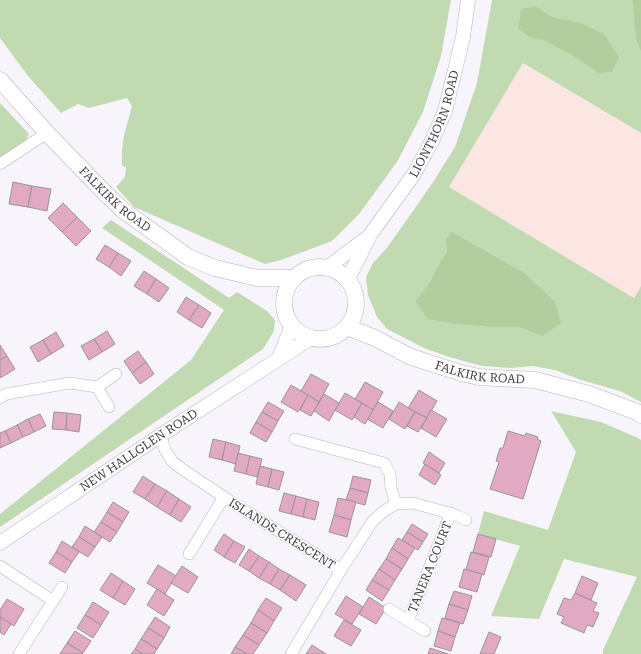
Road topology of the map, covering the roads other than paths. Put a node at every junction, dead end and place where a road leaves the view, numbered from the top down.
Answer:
1 (468, 0) edge
2 (0, 80) edge
3 (47, 133) junction
4 (0, 164) edge
5 (370, 235) junction
6 (328, 267) junction
7 (257, 278) junction
8 (293, 278) junction
9 (348, 279) junction
10 (284, 296) junction
11 (351, 320) junction
12 (292, 326) junction
13 (311, 338) junction
14 (279, 358) junction
15 (116, 374) dead end
16 (97, 387) junction
17 (0, 398) edge
18 (109, 407) dead end
19 (641, 415) edge
20 (161, 435) junction
21 (295, 439) dead end
22 (224, 497) junction
23 (396, 504) junction
24 (451, 513) junction
25 (466, 520) dead end
26 (0, 543) edge
27 (189, 554) dead end
28 (0, 566) edge
29 (341, 570) junction
30 (62, 588) dead end
31 (53, 601) junction
32 (389, 609) dead end
33 (408, 621) junction
34 (425, 631) dead end
35 (20, 654) edge
36 (291, 654) edge

1 - 5 street, LIONTHORN ROAD
2 - 3 main road, FALKIRK ROAD
3 - 4 street
3 - 7 main road, FALKIRK ROAD
5 - 6 street, LIONTHORN ROAD
5 - 9 street, LIONTHORN ROAD
6 - 8 main road
6 - 9 main road
7 - 8 main road, FALKIRK ROAD
7 - 10 main road, FALKIRK ROAD
8 - 10 main road
9 - 11 main road
10 - 12 main road
11 - 13 main road
11 - 19 main road, FALKIRK ROAD
12 - 13 main road
12 - 14 street
13 - 14 street, NEW HALLGLEN ROAD
14 - 20 street, NEW HALLGLEN ROAD
15 - 16 street
16 - 17 street
16 - 18 street
20 - 22 street, ISLANDS CRESCENT
20 - 26 street, NEW HALLGLEN ROAD
21 - 23 street
22 - 27 street, ISLANDS CRESCENT
22 - 29 street, ISLANDS CRESCENT
23 - 24 street
23 - 29 street, ISLANDS CRESCENT
24 - 25 street
24 - 33 street, TANERA COURT
28 - 31 street
29 - 36 street, ISLANDS CRESCENT
30 - 31 street
31 - 35 street
32 - 33 street, TANERA COURT
33 - 34 street, TANERA COURT

